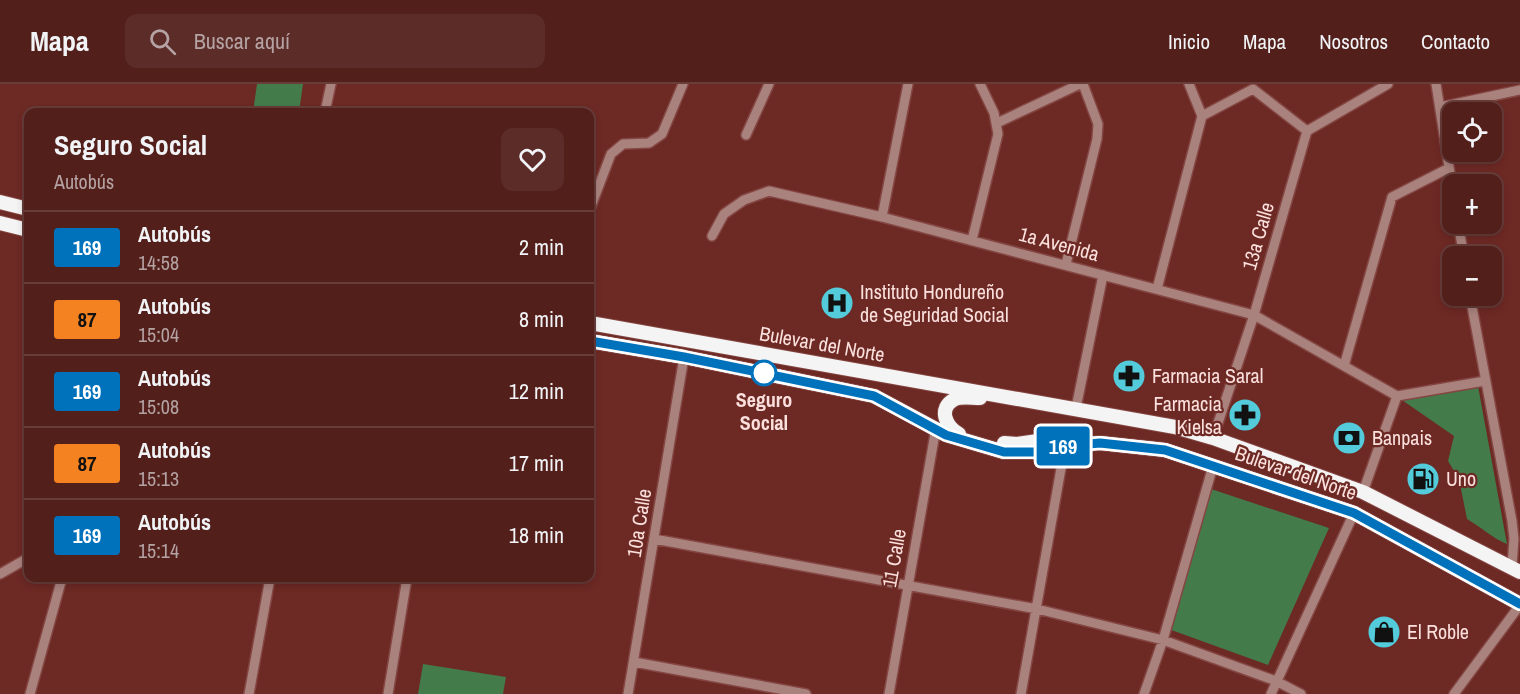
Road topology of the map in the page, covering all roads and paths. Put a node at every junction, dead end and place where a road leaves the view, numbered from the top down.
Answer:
1 (331, 84) edge
2 (683, 84) edge
3 (769, 84) edge
4 (908, 84) edge
5 (980, 84) edge
6 (1081, 84) edge
7 (1189, 84) edge
8 (1388, 84) edge
9 (1436, 84) edge
10 (1254, 87) edge
11 (1520, 90) edge
12 (1440, 107) junction
13 (326, 108) edge
14 (1202, 116) junction
15 (997, 123) junction
16 (1307, 131) junction
17 (746, 135) dead end
18 (1449, 168) junction
19 (1450, 174) edge
20 (594, 199) edge
21 (0, 202) edge
22 (24, 208) edge
23 (882, 217) junction
24 (0, 223) edge
25 (24, 230) edge
26 (712, 236) dead end
27 (972, 240) junction
28 (1066, 264) junction
29 (1103, 275) junction
30 (1157, 289) junction
31 (1472, 306) edge
32 (1254, 315) junction
33 (594, 324) edge
34 (594, 342) edge
35 (684, 357) junction
36 (1344, 366) junction
37 (1485, 381) junction
38 (1397, 396) junction
39 (1076, 408) junction
40 (936, 428) junction
41 (1213, 438) junction
42 (1065, 446) junction
43 (1165, 450) junction
44 (1214, 466) junction
45 (1363, 492) junction
46 (1398, 508) junction
47 (1354, 513) junction
48 (654, 540) junction
49 (24, 560) edge
50 (1516, 569) edge
51 (0, 574) edge
52 (61, 582) edge
53 (269, 582) edge
54 (406, 582) edge
55 (908, 587) junction
56 (1520, 604) edge
57 (1037, 609) junction
58 (1163, 640) junction
59 (634, 662) junction
60 (1276, 681) junction
61 (30, 694) edge
62 (249, 694) edge
63 (388, 694) edge
64 (628, 694) edge
65 (806, 694) edge
66 (889, 694) edge
67 (1021, 694) edge
68 (1144, 694) edge
69 (1271, 694) edge
70 (1301, 694) edge
71 (1454, 694) edge

1 - 13 street
2 - 20 street
3 - 17 street
4 - 23 street
5 - 15 street
6 - 15 street
6 - 28 street
7 - 14 street
8 - 16 street
9 - 12 street
10 - 14 street
10 - 16 street
11 - 12 street
12 - 18 street
14 - 30 street
15 - 27 street
16 - 32 street, 13a Calle
18 - 19 street
18 - 36 street
21 - 22 highway
23 - 26 street, 1a Avenida
23 - 27 street, 1a Avenida
24 - 25 highway
27 - 28 street, 1a Avenida
28 - 29 street, 1a Avenida
29 - 30 street, 1a Avenida
29 - 39 street
30 - 32 street, 1a Avenida
31 - 37 street
32 - 36 street, 1a Avenida
32 - 41 street, 13a Calle
33 - 39 highway, Bulevar del Norte
34 - 35 highway, Bulevar del Norte
35 - 40 highway, Bulevar del Norte
35 - 48 street, 10a Calle
36 - 38 street, 1a Avenida
37 - 38 street
37 - 50 street
38 - 45 street
39 - 41 highway, Bulevar del Norte
40 - 42 highway, Bulevar del Norte
40 - 55 street, 11 Calle
41 - 45 highway, Bulevar del Norte
42 - 43 highway, Bulevar del Norte
42 - 57 street
43 - 44 highway, Bulevar del Norte
43 - 46 highway
44 - 47 highway, Bulevar del Norte
44 - 58 street
45 - 46 highway, Bulevar del Norte
46 - 50 highway, Bulevar del Norte
47 - 56 highway, Bulevar del Norte
47 - 60 street
48 - 55 street
48 - 59 street, 10a Calle
49 - 51 street
52 - 61 street
53 - 62 street
54 - 63 street
55 - 57 street
55 - 66 street, 11 Calle
56 - 71 street
57 - 58 street
57 - 67 street
58 - 60 street
58 - 68 street
59 - 64 street, 10a Calle
59 - 65 street
60 - 69 street
60 - 70 street

